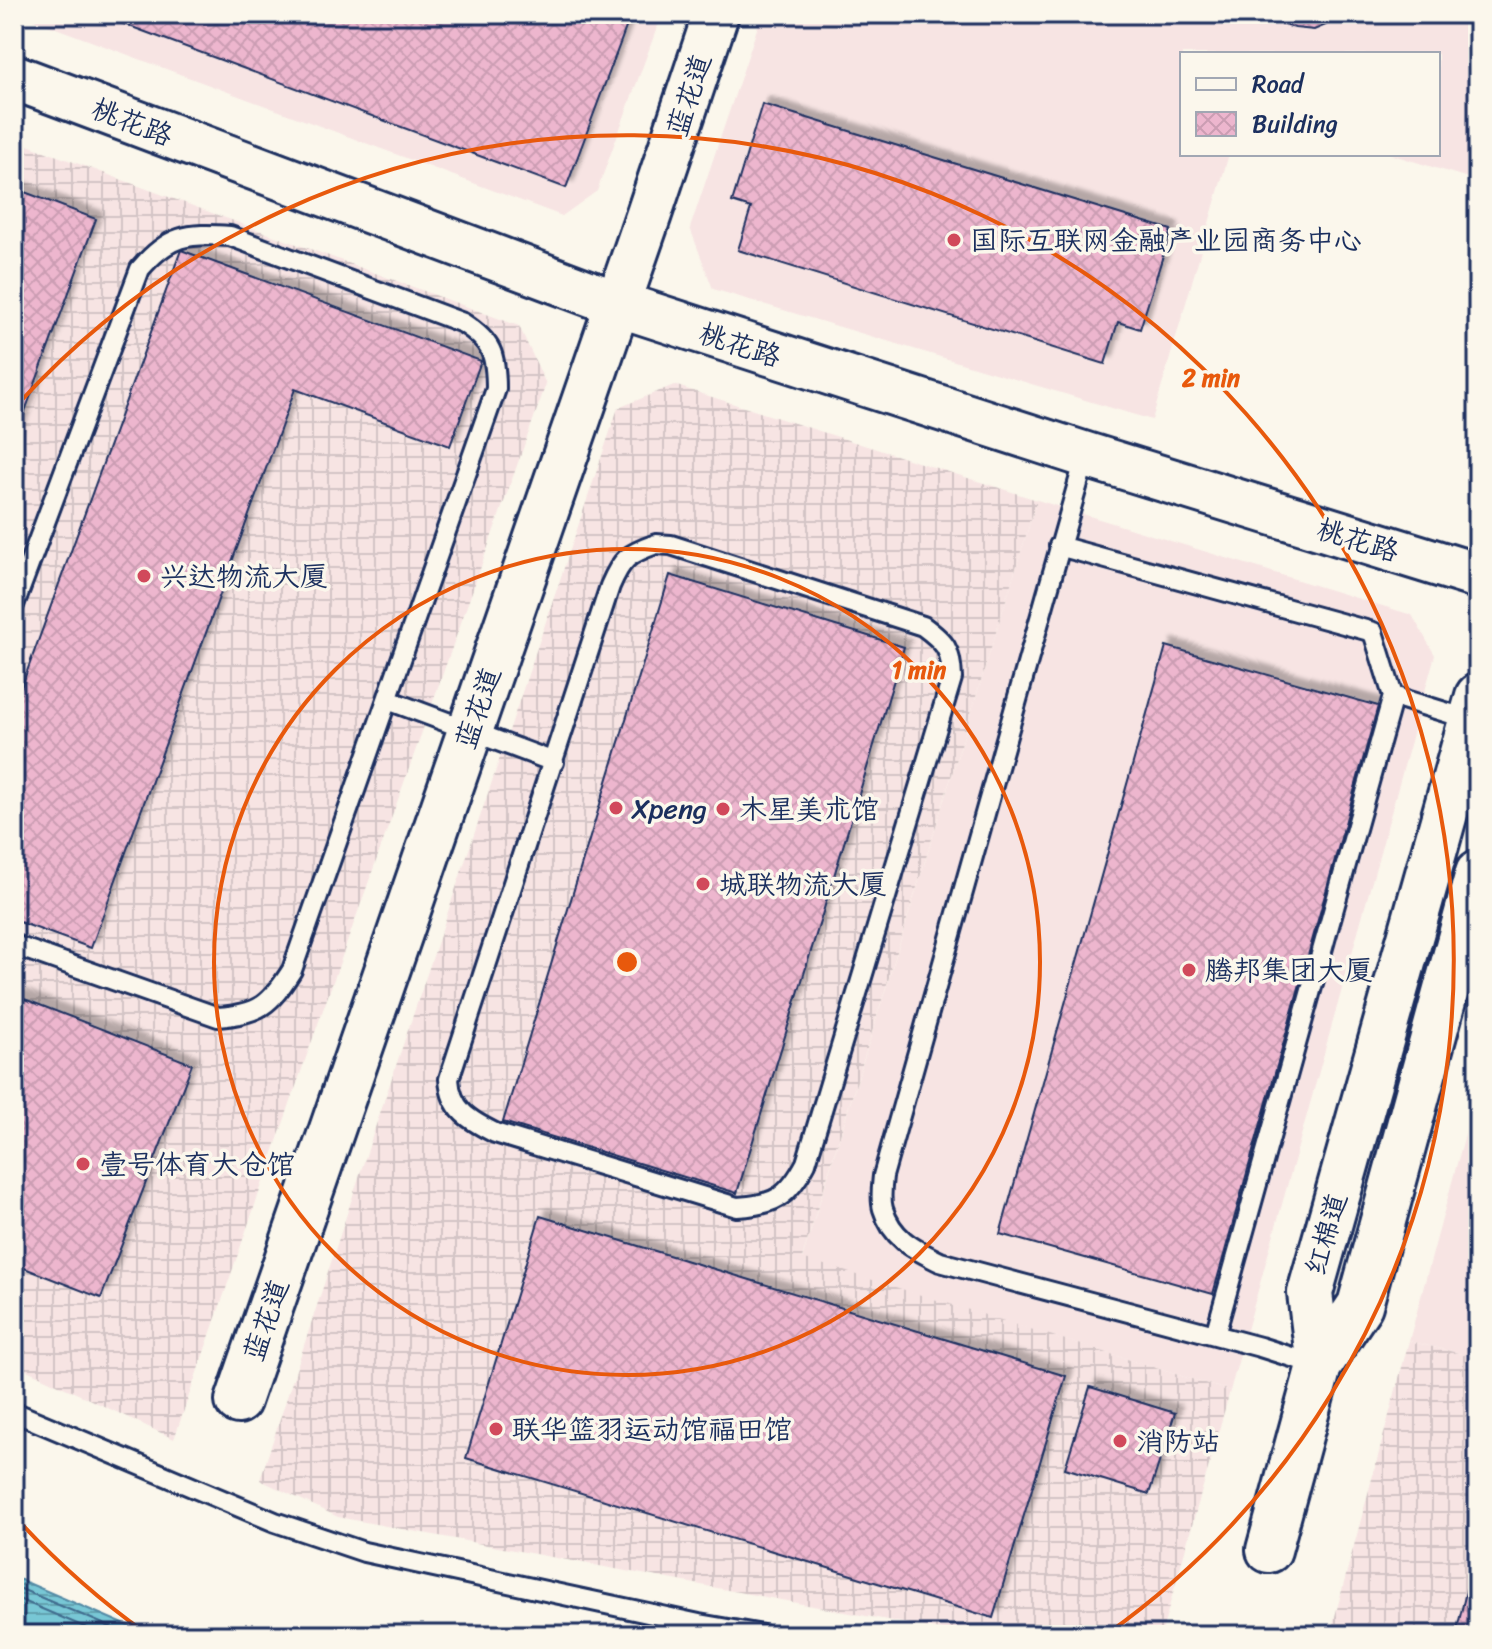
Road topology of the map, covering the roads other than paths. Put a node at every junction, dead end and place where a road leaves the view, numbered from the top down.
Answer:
1 (716, 14) edge
2 (14, 77) edge
3 (618, 304) junction
4 (1086, 455) junction
5 (1059, 546) junction
6 (1478, 576) edge
7 (14, 605) edge
8 (1393, 696) junction
9 (388, 700) junction
10 (1475, 708) edge
11 (470, 731) junction
12 (554, 762) junction
13 (1478, 873) edge
14 (14, 945) edge
15 (1215, 1335) junction
16 (1319, 1366) junction
17 (238, 1401) dead end
18 (14, 1412) edge
19 (1269, 1550) dead end
20 (763, 1635) edge

1 - 3 main road, 蓝花道
2 - 3 main road, 桃花路
3 - 4 main road, 桃花路
3 - 11 main road, 蓝花道
4 - 5 lane
4 - 6 main road, 桃花路
5 - 8 lane
5 - 15 lane
7 - 9 lane
8 - 10 lane
8 - 15 lane
9 - 11 lane
9 - 14 lane
10 - 16 main road, 红棉道
11 - 12 lane
11 - 17 main road, 蓝花道
12 - 12 lane
13 - 16 main road, 红棉道
15 - 16 lane
16 - 19 main road
18 - 20 lane

